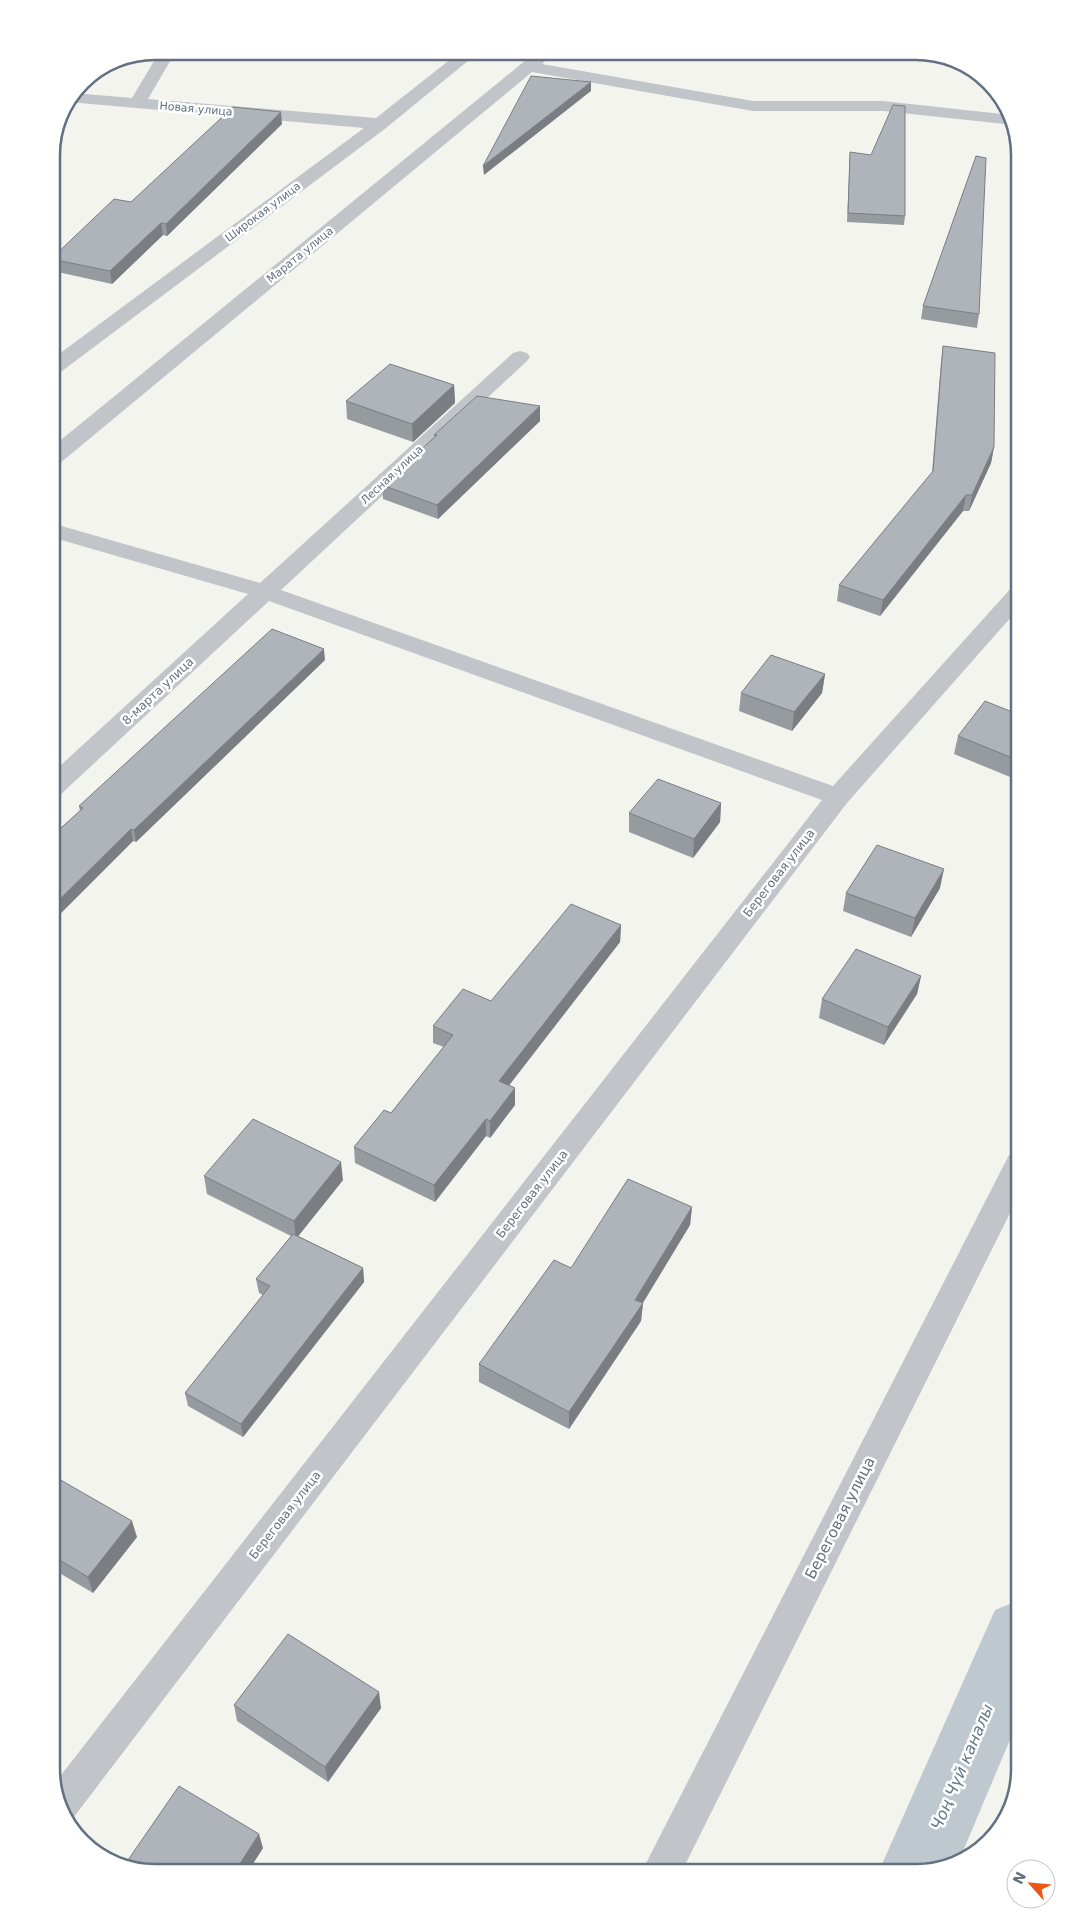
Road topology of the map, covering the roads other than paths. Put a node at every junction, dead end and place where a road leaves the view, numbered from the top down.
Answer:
1 (163, 60) edge
2 (461, 60) edge
3 (538, 60) edge
4 (530, 67) junction
5 (79, 99) edge
6 (137, 104) junction
7 (1004, 119) edge
8 (380, 124) junction
9 (520, 357) dead end
10 (60, 363) edge
11 (60, 452) edge
12 (60, 533) edge
13 (265, 592) junction
14 (1011, 602) edge
15 (60, 781) edge
16 (838, 797) junction
17 (1011, 1180) edge
18 (65, 1800) edge
19 (665, 1864) edge

1 - 6 street
2 - 8 street, Широкая улица
3 - 4 street, Марата улица
4 - 7 street
4 - 11 street, Марата улица
5 - 6 street, Новая улица
6 - 8 street, Новая улица
8 - 10 street, Широкая улица
9 - 13 street, Лесная улица
12 - 13 street
13 - 15 street, 8-марта улица
13 - 16 street
14 - 16 street, Береговая улица
16 - 18 street, Береговая улица
17 - 19 street, Береговая улица

